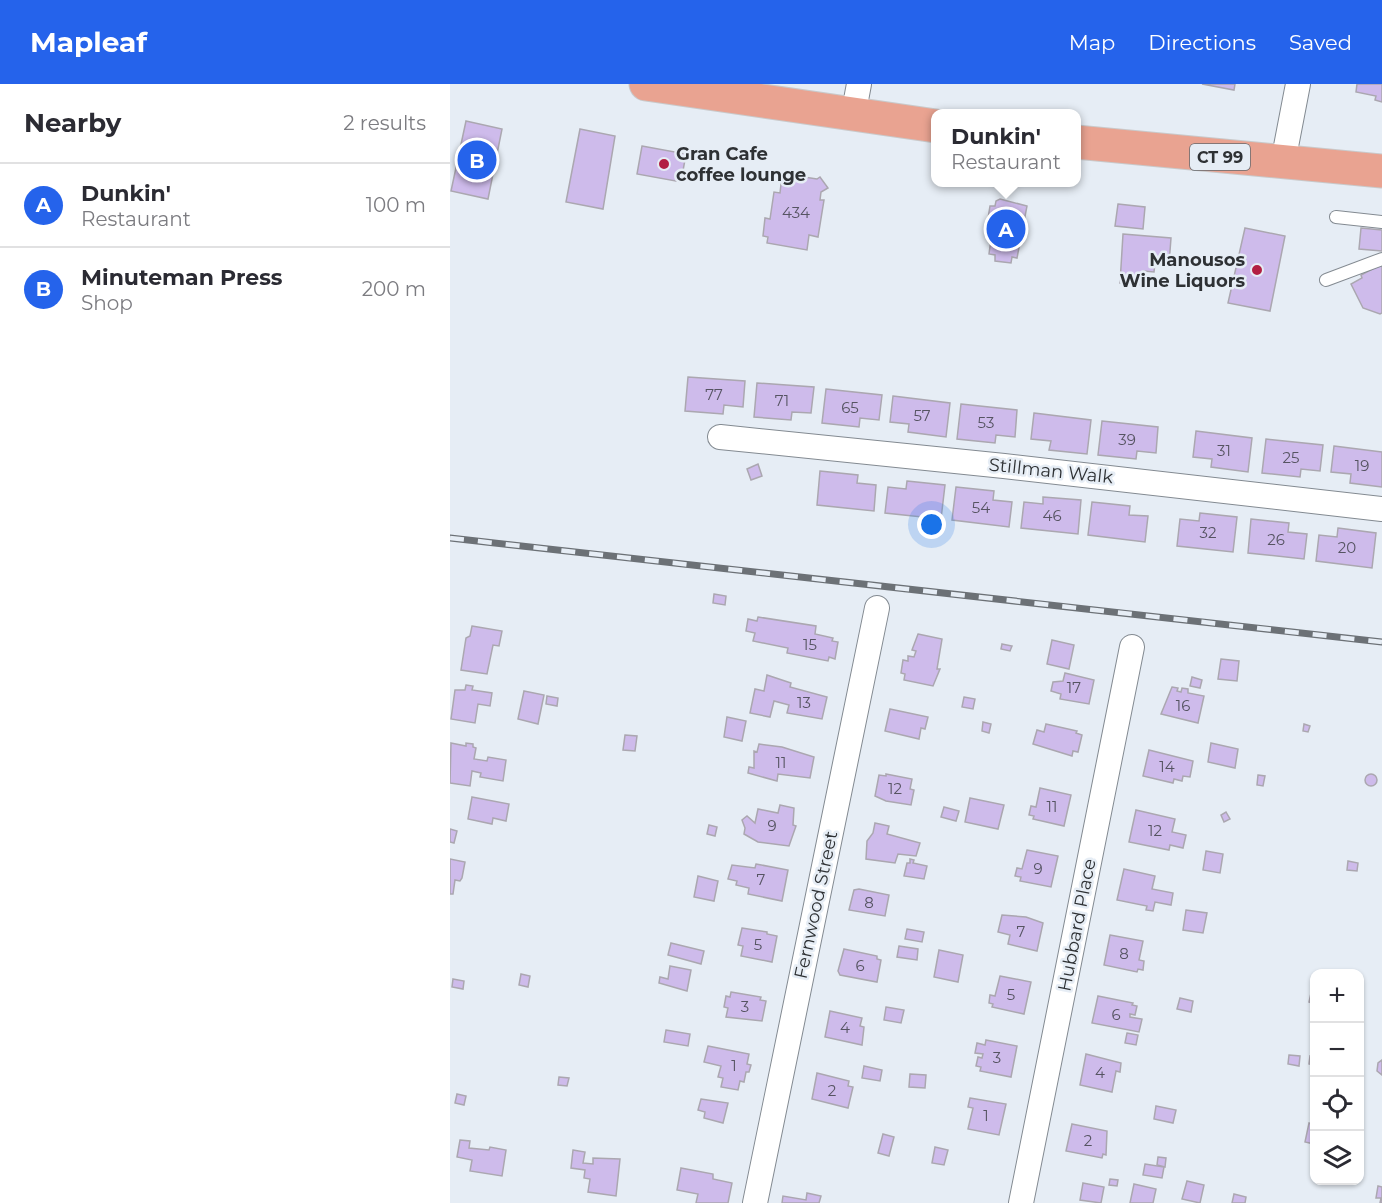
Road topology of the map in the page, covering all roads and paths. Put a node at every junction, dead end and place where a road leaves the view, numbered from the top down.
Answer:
1 (646, 84) edge
2 (859, 84) edge
3 (1298, 84) edge
4 (853, 116) junction
5 (931, 125) edge
6 (1081, 142) edge
7 (1283, 162) junction
8 (1382, 171) edge
9 (1336, 217) dead end
10 (1382, 222) edge
11 (1382, 259) edge
12 (1326, 280) dead end
13 (720, 437) dead end
14 (1382, 509) edge
15 (877, 608) dead end
16 (1132, 646) dead end
17 (754, 1203) edge
18 (1021, 1203) edge

1 - 4 main road
2 - 4 street
3 - 7 street
4 - 5 main road
6 - 7 main road, CT 99
7 - 8 main road, CT 99
9 - 10 lane
11 - 12 lane
13 - 14 street, Stillman Walk
15 - 17 street, Fernwood Street
16 - 18 street, Hubbard Place

